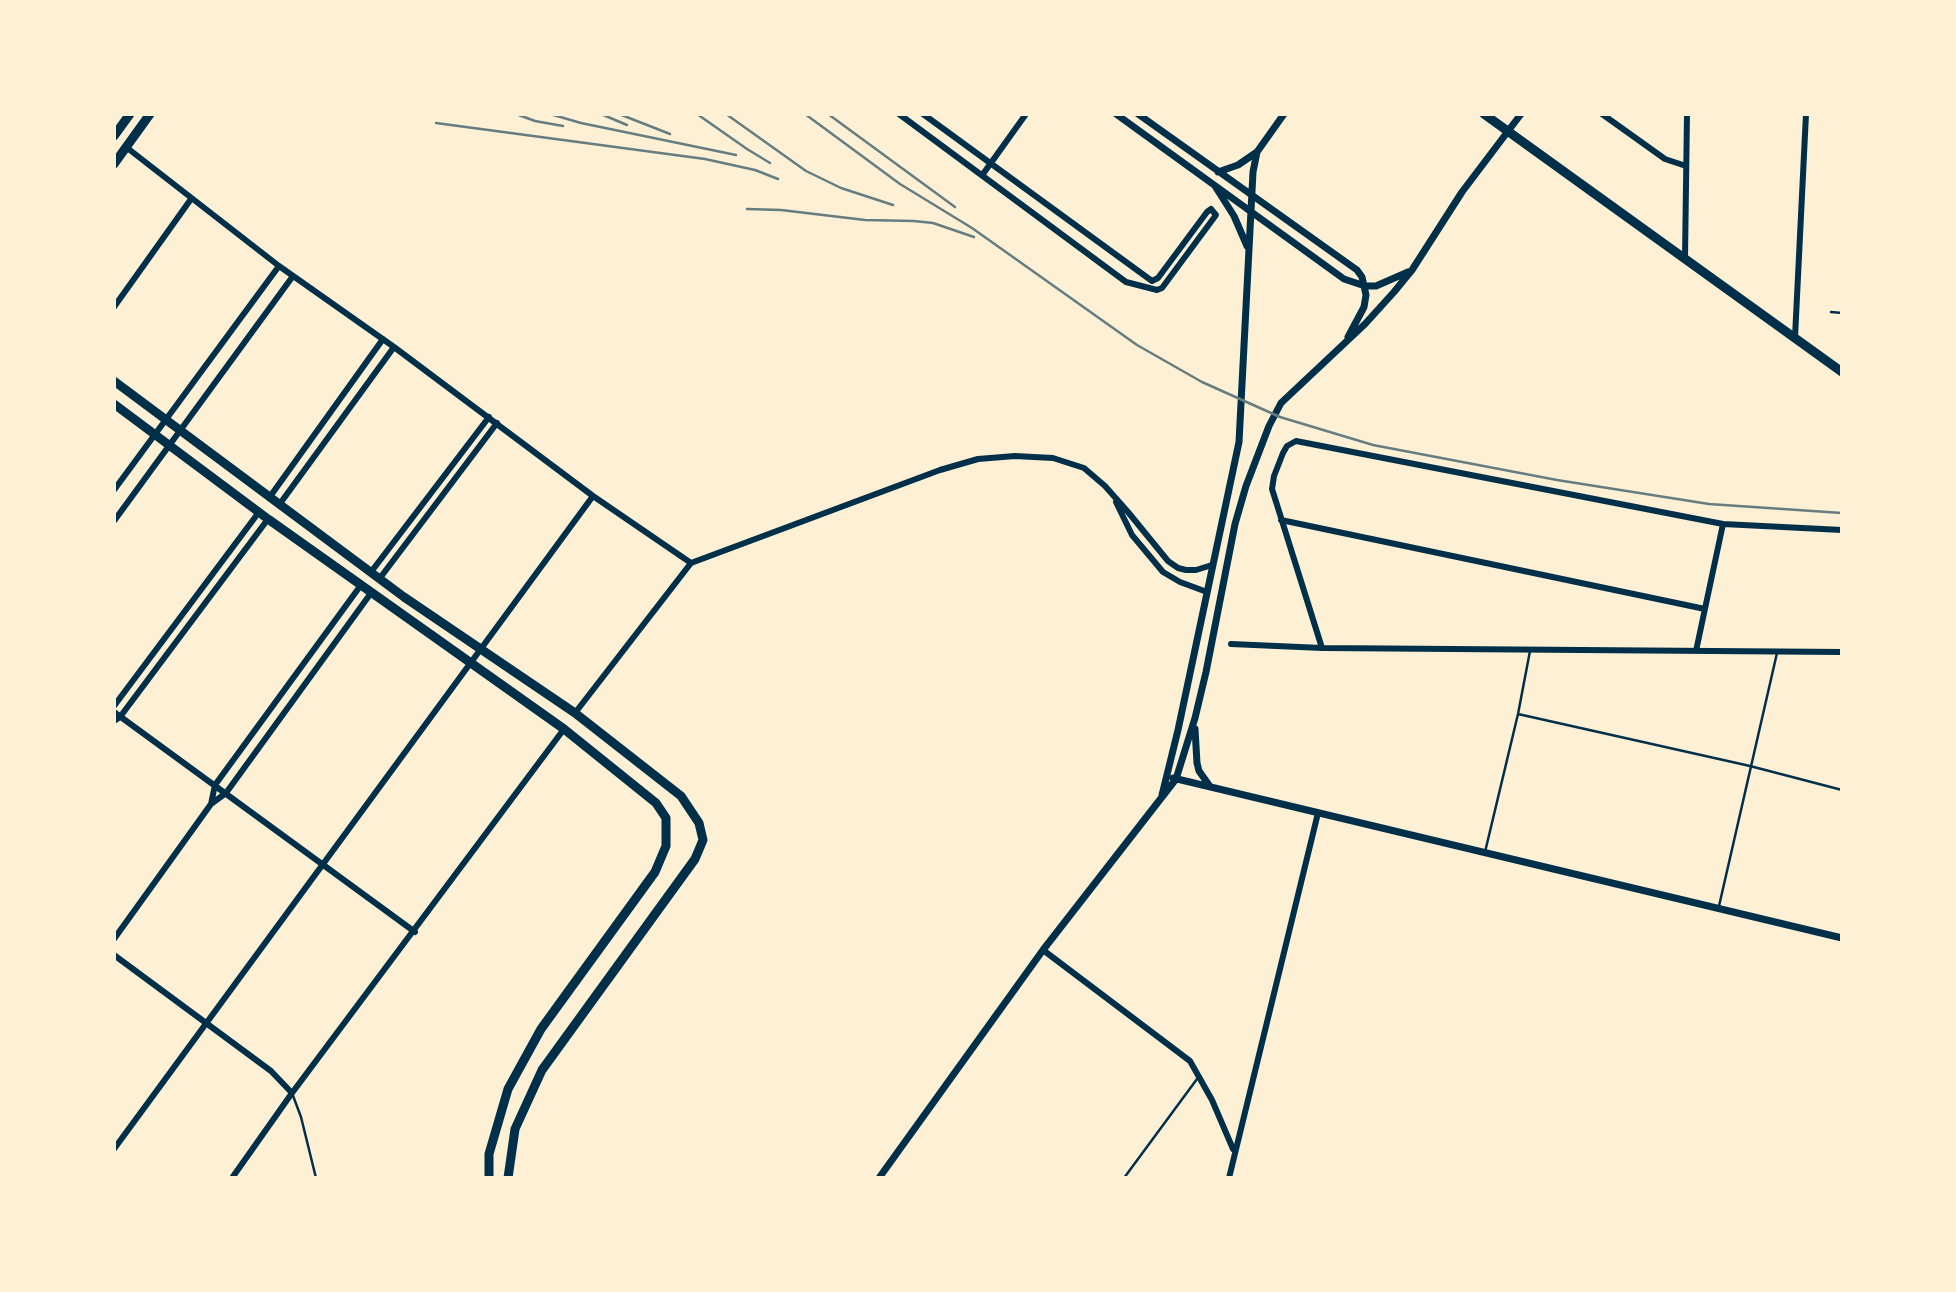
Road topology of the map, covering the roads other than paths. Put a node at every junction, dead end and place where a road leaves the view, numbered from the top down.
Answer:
1 (130, 114) edge
2 (150, 114) edge
3 (898, 114) edge
4 (923, 114) edge
5 (1026, 114) edge
6 (1116, 114) edge
7 (1138, 114) edge
8 (1284, 114) edge
9 (1484, 114) edge
10 (1521, 114) edge
11 (1602, 114) edge
12 (1687, 114) edge
13 (1806, 114) edge
14 (1508, 131) junction
15 (114, 136) edge
16 (126, 147) junction
17 (1258, 152) junction
18 (991, 163) junction
19 (114, 164) edge
20 (1686, 166) junction
21 (1218, 172) junction
22 (983, 174) junction
23 (1213, 182) junction
24 (1253, 197) junction
25 (191, 199) junction
26 (1251, 210) junction
27 (1248, 247) junction
28 (1685, 257) junction
29 (279, 266) junction
30 (1412, 270) junction
31 (293, 276) junction
32 (1365, 286) junction
33 (114, 307) edge
34 (1831, 312) dead end
35 (1842, 313) edge
36 (1794, 337) junction
37 (383, 340) junction
38 (1345, 341) junction
39 (394, 347) junction
40 (1842, 372) edge
41 (114, 381) edge
42 (114, 404) edge
43 (489, 417) junction
44 (166, 421) junction
45 (498, 423) junction
46 (180, 432) junction
47 (155, 435) junction
48 (170, 446) junction
49 (114, 489) edge
50 (593, 496) junction
51 (1114, 497) junction
52 (269, 498) junction
53 (279, 505) junction
54 (259, 512) junction
55 (268, 519) junction
56 (1280, 520) junction
57 (114, 521) edge
58 (1723, 524) junction
59 (1842, 530) edge
60 (691, 563) junction
61 (1212, 565) junction
62 (371, 572) junction
63 (380, 578) junction
64 (361, 586) junction
65 (1207, 592) junction
66 (371, 593) junction
67 (1705, 609) junction
68 (1231, 644) dead end
69 (1322, 648) junction
70 (1530, 650) junction
71 (1777, 650) junction
72 (481, 651) junction
73 (1696, 651) junction
74 (1842, 652) edge
75 (472, 664) junction
76 (114, 706) edge
77 (575, 713) junction
78 (1518, 715) junction
79 (116, 717) edge
80 (1195, 718) junction
81 (564, 729) junction
82 (1749, 766) junction
83 (1165, 776) junction
84 (1176, 779) junction
85 (215, 785) junction
86 (1209, 785) junction
87 (1842, 790) edge
88 (226, 793) junction
89 (1161, 797) junction
90 (211, 804) junction
91 (1318, 813) junction
92 (1485, 852) junction
93 (323, 863) junction
94 (1718, 909) junction
95 (415, 932) junction
96 (1842, 938) edge
97 (114, 939) edge
98 (1043, 950) junction
99 (114, 955) edge
100 (208, 1022) junction
101 (1199, 1076) junction
102 (292, 1093) junction
103 (114, 1149) edge
104 (1234, 1151) junction
105 (232, 1178) edge
106 (316, 1178) edge
107 (489, 1178) edge
108 (508, 1178) edge
109 (879, 1178) edge
110 (1124, 1178) edge
111 (1229, 1178) edge

1 - 15 main road
2 - 16 main road
3 - 22 street
4 - 18 street
5 - 18 street
6 - 23 street
7 - 21 street
8 - 17 street
9 - 14 main road
10 - 14 street
11 - 20 street
12 - 20 street
13 - 36 street
14 - 28 main road
14 - 30 street
16 - 19 main road
16 - 25 street
17 - 21 street
17 - 24 street
18 - 22 street
18 - 22 street
20 - 28 street
21 - 24 street
23 - 26 street
23 - 27 street
24 - 26 street
24 - 32 street
25 - 29 street
25 - 33 street
26 - 27 street
26 - 32 street
27 - 61 street
28 - 36 main road
29 - 31 street
29 - 44 street
30 - 32 street
30 - 38 street
31 - 37 street
31 - 46 street
32 - 38 street
34 - 35 lane
36 - 40 main road
37 - 39 street
37 - 52 street
38 - 80 street
39 - 43 street
39 - 53 street
41 - 44 main road
42 - 47 main road
43 - 45 street
43 - 62 street
44 - 46 main road
44 - 47 street
45 - 50 street
45 - 63 street
46 - 48 street
46 - 52 main road
47 - 48 main road
47 - 49 street
48 - 54 main road
48 - 57 street
50 - 60 street
50 - 72 street
51 - 60 street
51 - 61 street
51 - 65 street
52 - 53 main road
53 - 62 main road
54 - 55 main road
54 - 76 street
55 - 64 main road
55 - 79 street
56 - 58 street
56 - 67 street
56 - 69 street
58 - 59 street
58 - 67 street
60 - 77 street
61 - 65 street
62 - 63 main road
63 - 72 main road
64 - 66 main road
64 - 85 street
65 - 83 street
66 - 75 main road
66 - 88 street
67 - 73 street
68 - 69 street
69 - 70 street
70 - 73 street
70 - 78 lane
71 - 73 street
71 - 74 street
71 - 82 lane
72 - 75 street
72 - 77 main road
75 - 81 main road
75 - 93 street
77 - 108 main road
78 - 82 lane
78 - 92 lane
79 - 85 street
80 - 84 street
80 - 86 street
81 - 95 street
81 - 107 main road
82 - 87 lane
82 - 94 lane
83 - 84 street
83 - 89 street
84 - 86 street
84 - 89 street
85 - 88 street
85 - 90 street
86 - 91 street
88 - 90 street
88 - 93 street
89 - 98 street
90 - 97 street
91 - 92 street
91 - 104 street
92 - 94 street
93 - 95 street
93 - 100 street
94 - 96 street
95 - 102 street
98 - 101 street
98 - 109 street
99 - 100 street
100 - 102 street
100 - 103 street
101 - 104 street
101 - 110 lane
102 - 105 street
102 - 106 lane
104 - 111 street

